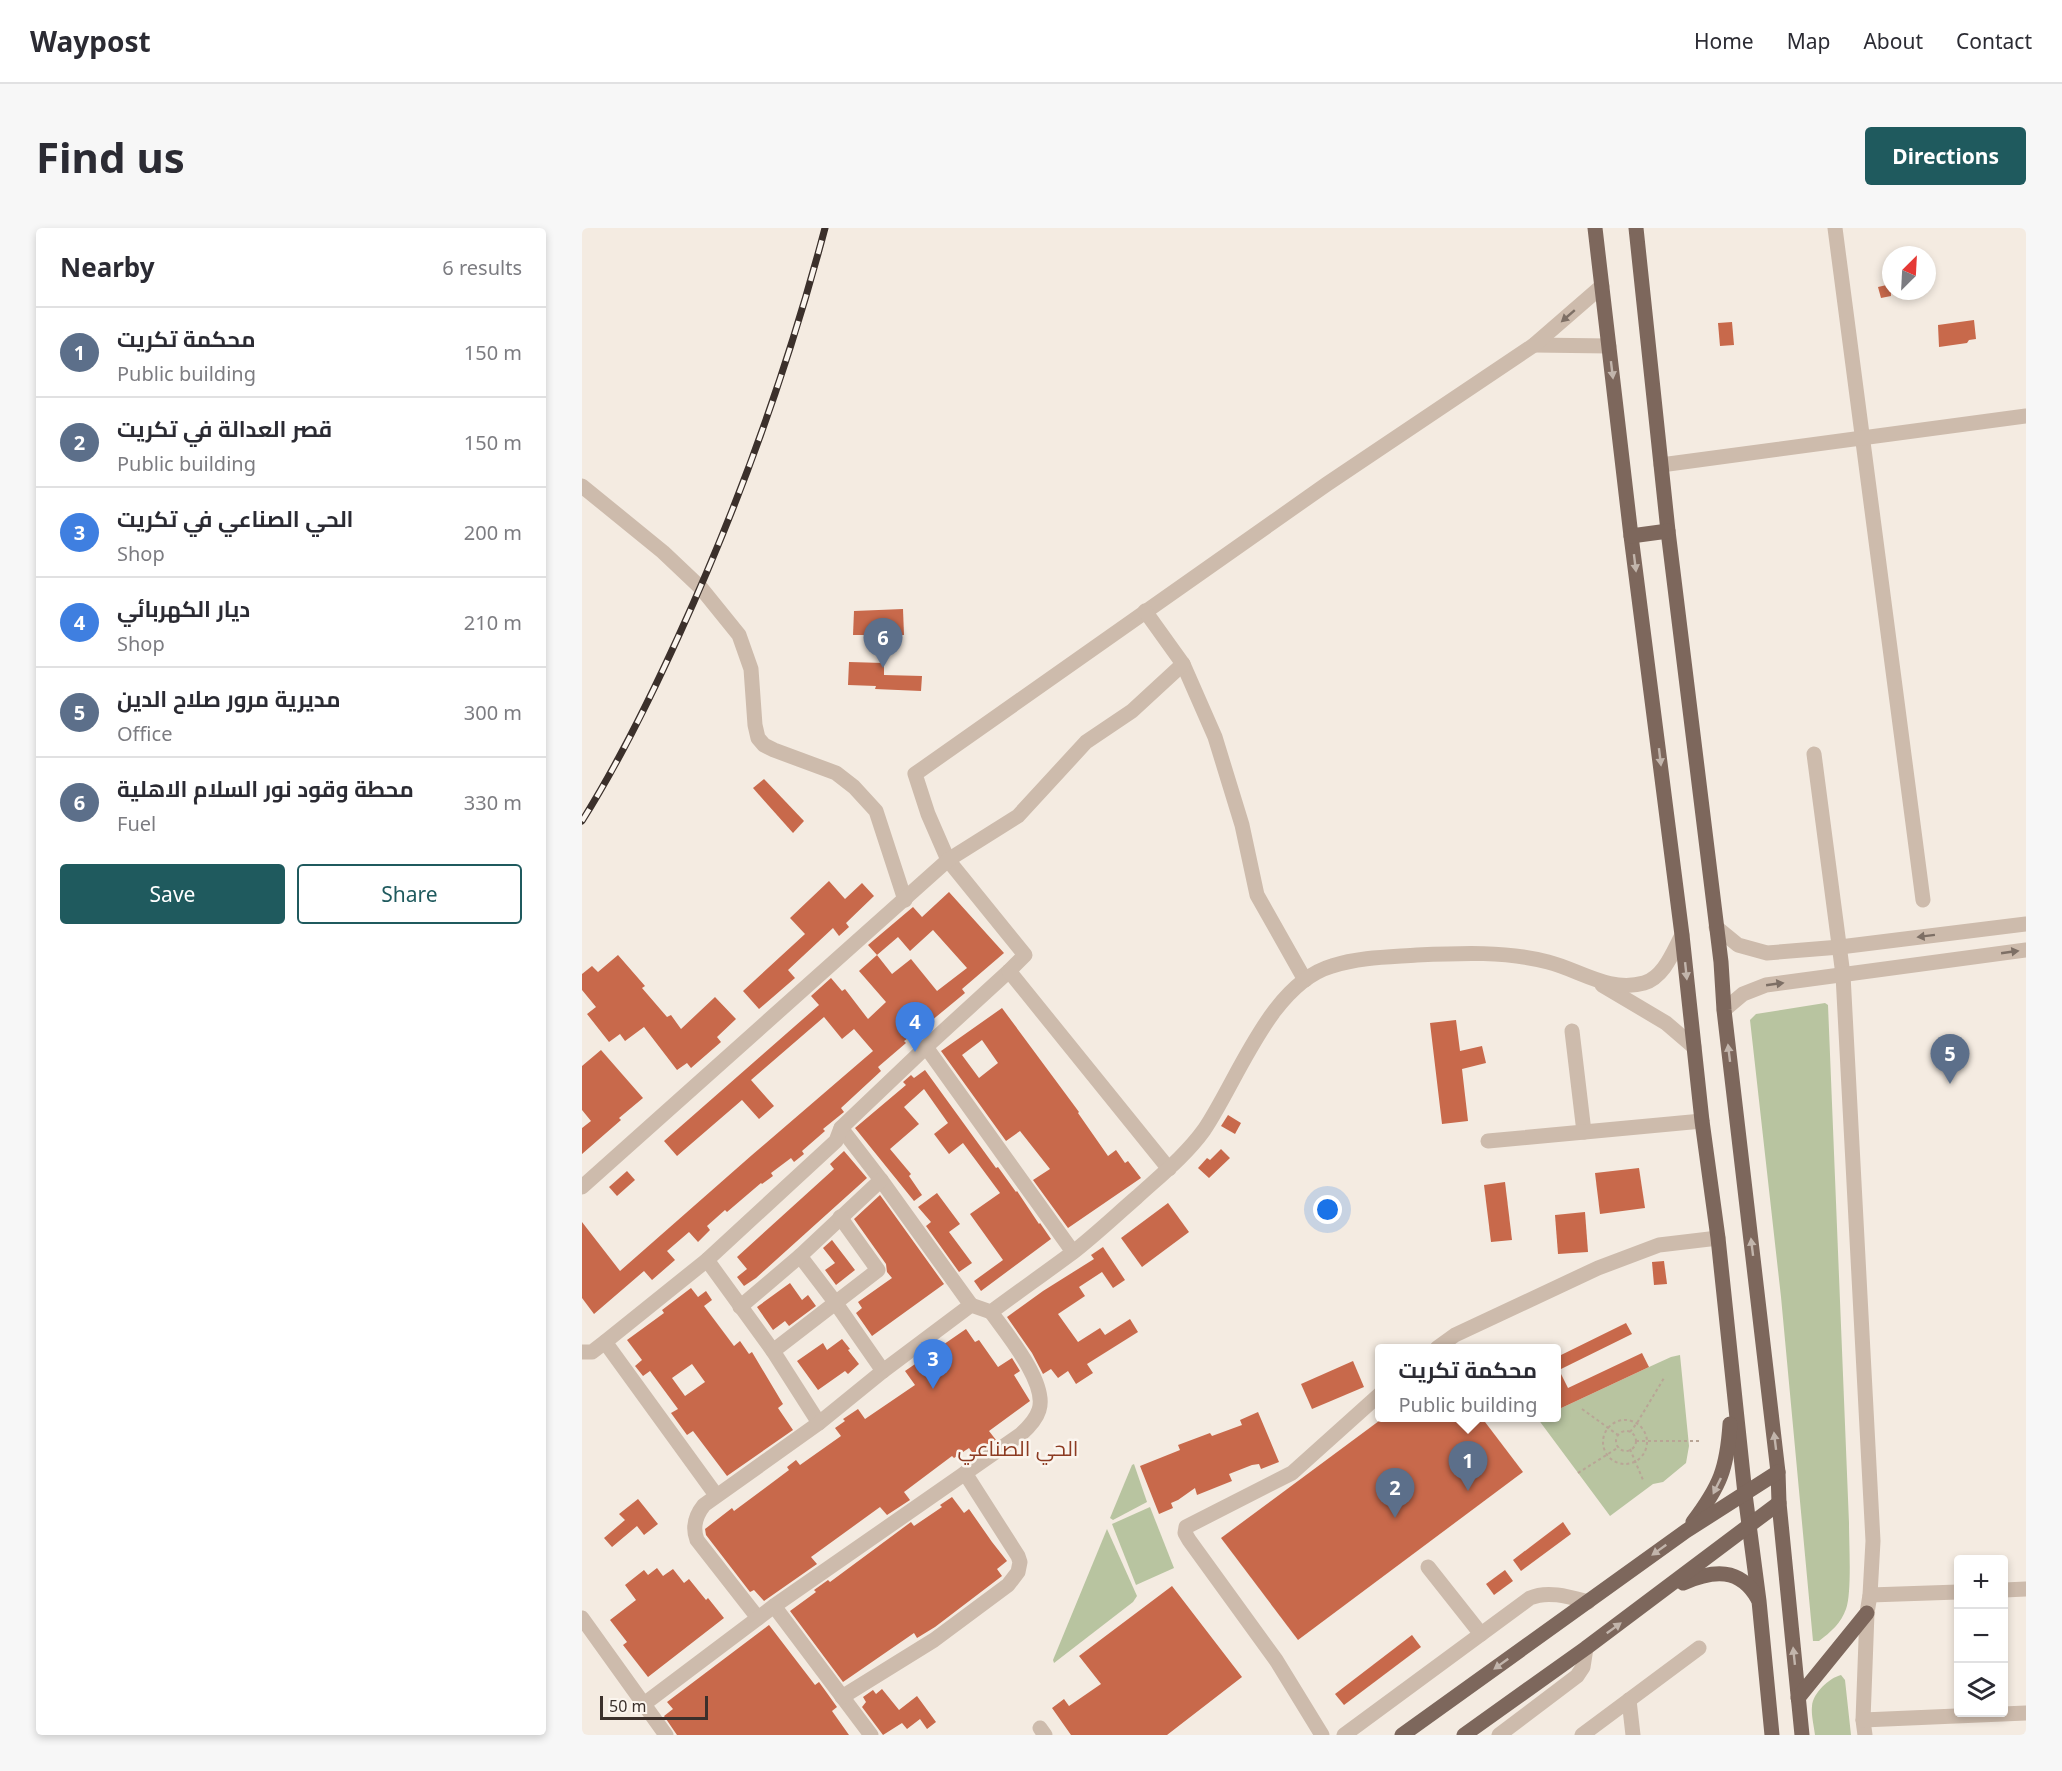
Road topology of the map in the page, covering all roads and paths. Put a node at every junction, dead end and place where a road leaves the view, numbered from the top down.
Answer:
1 (1595, 228) edge
2 (1636, 228) edge
3 (1835, 228) edge
4 (1602, 286) junction
5 (1534, 345) junction
6 (1609, 346) junction
7 (2026, 416) edge
8 (1863, 438) junction
9 (1660, 465) junction
10 (582, 486) edge
11 (1668, 531) junction
12 (1631, 536) junction
13 (1145, 611) junction
14 (1183, 664) junction
15 (1814, 754) dead end
16 (948, 860) junction
17 (905, 900) junction
18 (1923, 900) dead end
19 (2026, 924) edge
20 (1716, 927) junction
21 (1963, 932) junction
22 (1682, 935) junction
23 (1840, 947) junction
24 (2026, 950) edge
25 (1966, 958) junction
26 (1009, 971) junction
27 (1843, 975) junction
28 (1305, 980) junction
29 (1597, 981) junction
30 (1724, 1010) junction
31 (1572, 1031) dead end
32 (926, 1047) junction
33 (1694, 1047) junction
34 (1702, 1121) junction
35 (841, 1128) junction
36 (1584, 1132) junction
37 (1488, 1141) dead end
38 (1169, 1169) junction
39 (881, 1180) junction
40 (582, 1187) edge
41 (840, 1217) junction
42 (1718, 1238) junction
43 (1073, 1252) junction
44 (800, 1256) junction
45 (707, 1260) junction
46 (835, 1302) junction
47 (971, 1305) junction
48 (740, 1307) junction
49 (991, 1312) junction
50 (605, 1342) junction
51 (1443, 1344) edge
52 (773, 1351) junction
53 (582, 1352) edge
54 (883, 1371) junction
55 (1664, 1378) dead end
56 (1733, 1388) junction
57 (1375, 1398) edge
58 (1582, 1409) dead end
59 (819, 1423) junction
60 (1637, 1423) junction
61 (1607, 1429) junction
62 (1630, 1432) junction
63 (1618, 1435) junction
64 (1636, 1441) junction
65 (1648, 1441) junction
66 (1699, 1441) dead end
67 (1619, 1447) junction
68 (1630, 1449) junction
69 (1606, 1453) junction
70 (1635, 1462) junction
71 (1778, 1472) junction
72 (965, 1473) junction
73 (1578, 1473) dead end
74 (1643, 1480) dead end
75 (1745, 1494) junction
76 (716, 1495) junction
77 (1779, 1503) junction
78 (1749, 1525) junction
79 (1686, 1531) junction
80 (1428, 1567) dead end
81 (2026, 1589) edge
82 (2008, 1590) edge
83 (1664, 1591) junction
84 (1954, 1592) edge
85 (1870, 1595) junction
86 (1759, 1601) junction
87 (1588, 1602) junction
88 (774, 1606) junction
89 (1867, 1613) junction
90 (582, 1618) edge
91 (758, 1618) junction
92 (1481, 1634) junction
93 (1586, 1648) junction
94 (1699, 1648) dead end
95 (842, 1697) junction
96 (1798, 1698) junction
97 (1629, 1700) junction
98 (644, 1704) junction
99 (2026, 1713) edge
100 (1864, 1728) edge
101 (666, 1735) edge
102 (871, 1735) edge
103 (1322, 1735) edge
104 (1344, 1735) edge
105 (1402, 1735) edge
106 (1464, 1735) edge
107 (1499, 1735) edge
108 (1582, 1735) edge
109 (1633, 1735) edge
110 (1772, 1735) edge
111 (1802, 1735) edge

1 - 4 main road
2 - 9 main road
3 - 8 street
4 -> 5 street
4 - 6 main road
5 - 6 street
5 - 13 street
6 -> 12 main road
7 - 8 street
8 - 9 street
8 - 18 street
9 - 11 main road
10 - 17 street
11 - 12 main road
11 - 20 main road
12 -> 22 main road
13 - 14 street
13 - 16 street
14 - 16 street
14 - 28 street
15 - 23 street
16 - 17 street
16 - 26 street
17 - 40 street
19 - 21 street
20 - 23 street
20 - 30 main road
21 -> 23 street
21 - 25 street
22 - 29 street
22 -> 33 main road
23 - 27 street
25 -> 24 street
25 - 27 street
26 - 32 street
26 - 38 street
30 -> 27 street
27 - 85 street
28 - 29 street
28 - 38 street
29 - 33 street
71 -> 30 main road
31 - 36 street
32 - 35 street
32 - 43 street
33 - 34 main road
34 - 36 street
34 - 42 main road
35 - 39 street
35 - 45 street
36 - 37 street
38 - 43 street
39 - 41 street
39 - 47 street
41 - 44 street
41 - 46 street
42 - 51 street
42 - 56 main road
43 - 49 street
44 - 46 street
44 - 48 street
45 - 48 street
45 - 50 street
46 - 52 street
46 - 54 street
47 - 49 street
47 - 54 street
48 - 52 street
49 - 72 street
50 - 53 street
50 - 76 street
52 - 59 street
54 - 59 street
55 - 60 path
56 - 75 main road
56 -> 79 main road
57 - 103 street
58 - 61 path
59 - 76 street
60 - 61 path
60 - 62 path
60 - 65 path
61 - 63 path
61 - 69 path
62 - 63 path
62 - 64 path
63 - 67 path
64 - 65 path
64 - 68 path
65 - 66 path
65 - 70 path
67 - 68 path
67 - 69 path
68 - 70 path
69 - 70 path
69 - 73 path
70 - 74 path
71 - 75 main road
71 - 77 main road
72 - 88 street
72 - 95 street
75 - 78 main road
75 - 79 main road
76 - 91 street
77 - 78 main road
96 -> 77 main road
78 - 83 main road
78 - 86 main road
79 -> 87 main road
80 - 92 street
81 - 82 street
83 - 86 main road
93 -> 83 main road
84 - 85 street
85 - 89 street
86 - 110 main road
87 - 92 street
87 -> 105 main road
88 - 91 street
88 - 95 street
89 - 96 main road
89 - 100 street
90 - 98 street
91 - 98 street
92 - 104 street
93 - 106 main road
93 - 107 street
94 - 97 street
95 - 102 street
96 - 111 main road
97 - 108 street
97 - 109 street
98 - 101 street
99 - 100 street

